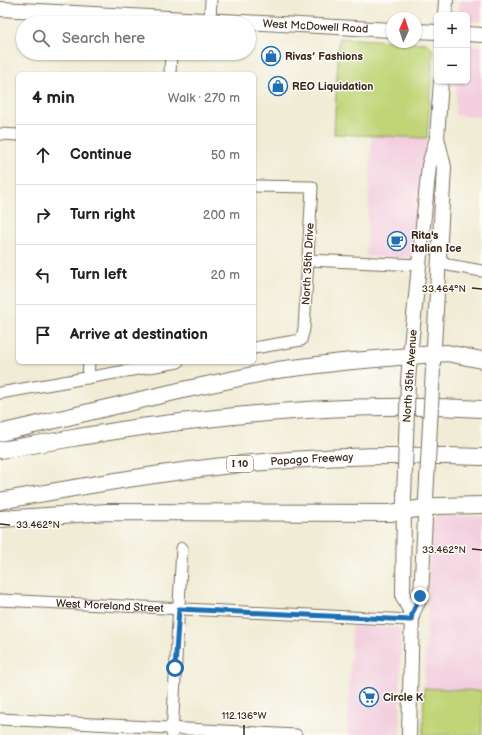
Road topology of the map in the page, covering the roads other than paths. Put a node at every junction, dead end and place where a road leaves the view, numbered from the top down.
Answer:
1 (211, 0) edge
2 (446, 0) edge
3 (0, 9) edge
4 (445, 12) edge
5 (101, 16) edge
6 (210, 16) edge
7 (256, 23) edge
8 (386, 30) edge
9 (422, 31) edge
10 (434, 32) edge
11 (470, 34) edge
12 (482, 35) edge
13 (171, 60) edge
14 (170, 72) edge
15 (441, 84) edge
16 (0, 134) edge
17 (16, 135) edge
18 (437, 138) junction
19 (256, 186) edge
20 (439, 258) junction
21 (308, 260) junction
22 (419, 265) junction
23 (482, 271) edge
24 (256, 348) edge
25 (482, 360) edge
26 (409, 361) junction
27 (433, 362) junction
28 (89, 364) edge
29 (167, 364) edge
30 (88, 378) junction
31 (0, 393) edge
32 (482, 409) edge
33 (0, 433) edge
34 (0, 450) edge
35 (482, 458) edge
36 (0, 501) edge
37 (425, 502) junction
38 (403, 505) junction
39 (482, 505) edge
40 (0, 519) edge
41 (182, 548) dead end
42 (0, 600) edge
43 (179, 609) junction
44 (411, 617) junction
45 (0, 719) edge
46 (172, 732) edge
47 (296, 735) edge
48 (409, 735) edge

1 - 6 street
2 - 4 main road
3 - 5 main road, West McDowell Road
7 - 8 main road, West McDowell Road
9 - 10 main road
11 - 12 main road
13 - 14 street
15 - 18 main road, North 35th Avenue
16 - 17 street
18 - 20 main road, North 35th Avenue
18 - 22 main road, North 35th Avenue
19 - 21 street, North 35th Drive
20 - 23 street
20 - 27 main road, North 35th Avenue
21 - 22 street
21 - 24 street, North 35th Drive
22 - 26 main road, North 35th Avenue
25 - 27 highway
26 - 27 highway
26 - 33 highway
26 - 38 main road, North 35th Avenue, bridge
27 - 37 main road, North 35th Avenue, bridge
28 - 30 street
29 - 30 street
30 - 31 street
32 - 34 highway
35 - 36 highway, Papago Freeway / I 10
37 - 38 highway
37 - 39 highway
37 - 44 main road, North 35th Avenue
38 - 40 highway
38 - 44 main road, North 35th Avenue
41 - 43 street
42 - 43 street, West Moreland Street
43 - 44 street, West Moreland Street
43 - 46 street
44 - 48 main road, North 35th Avenue
45 - 46 street
46 - 47 street

